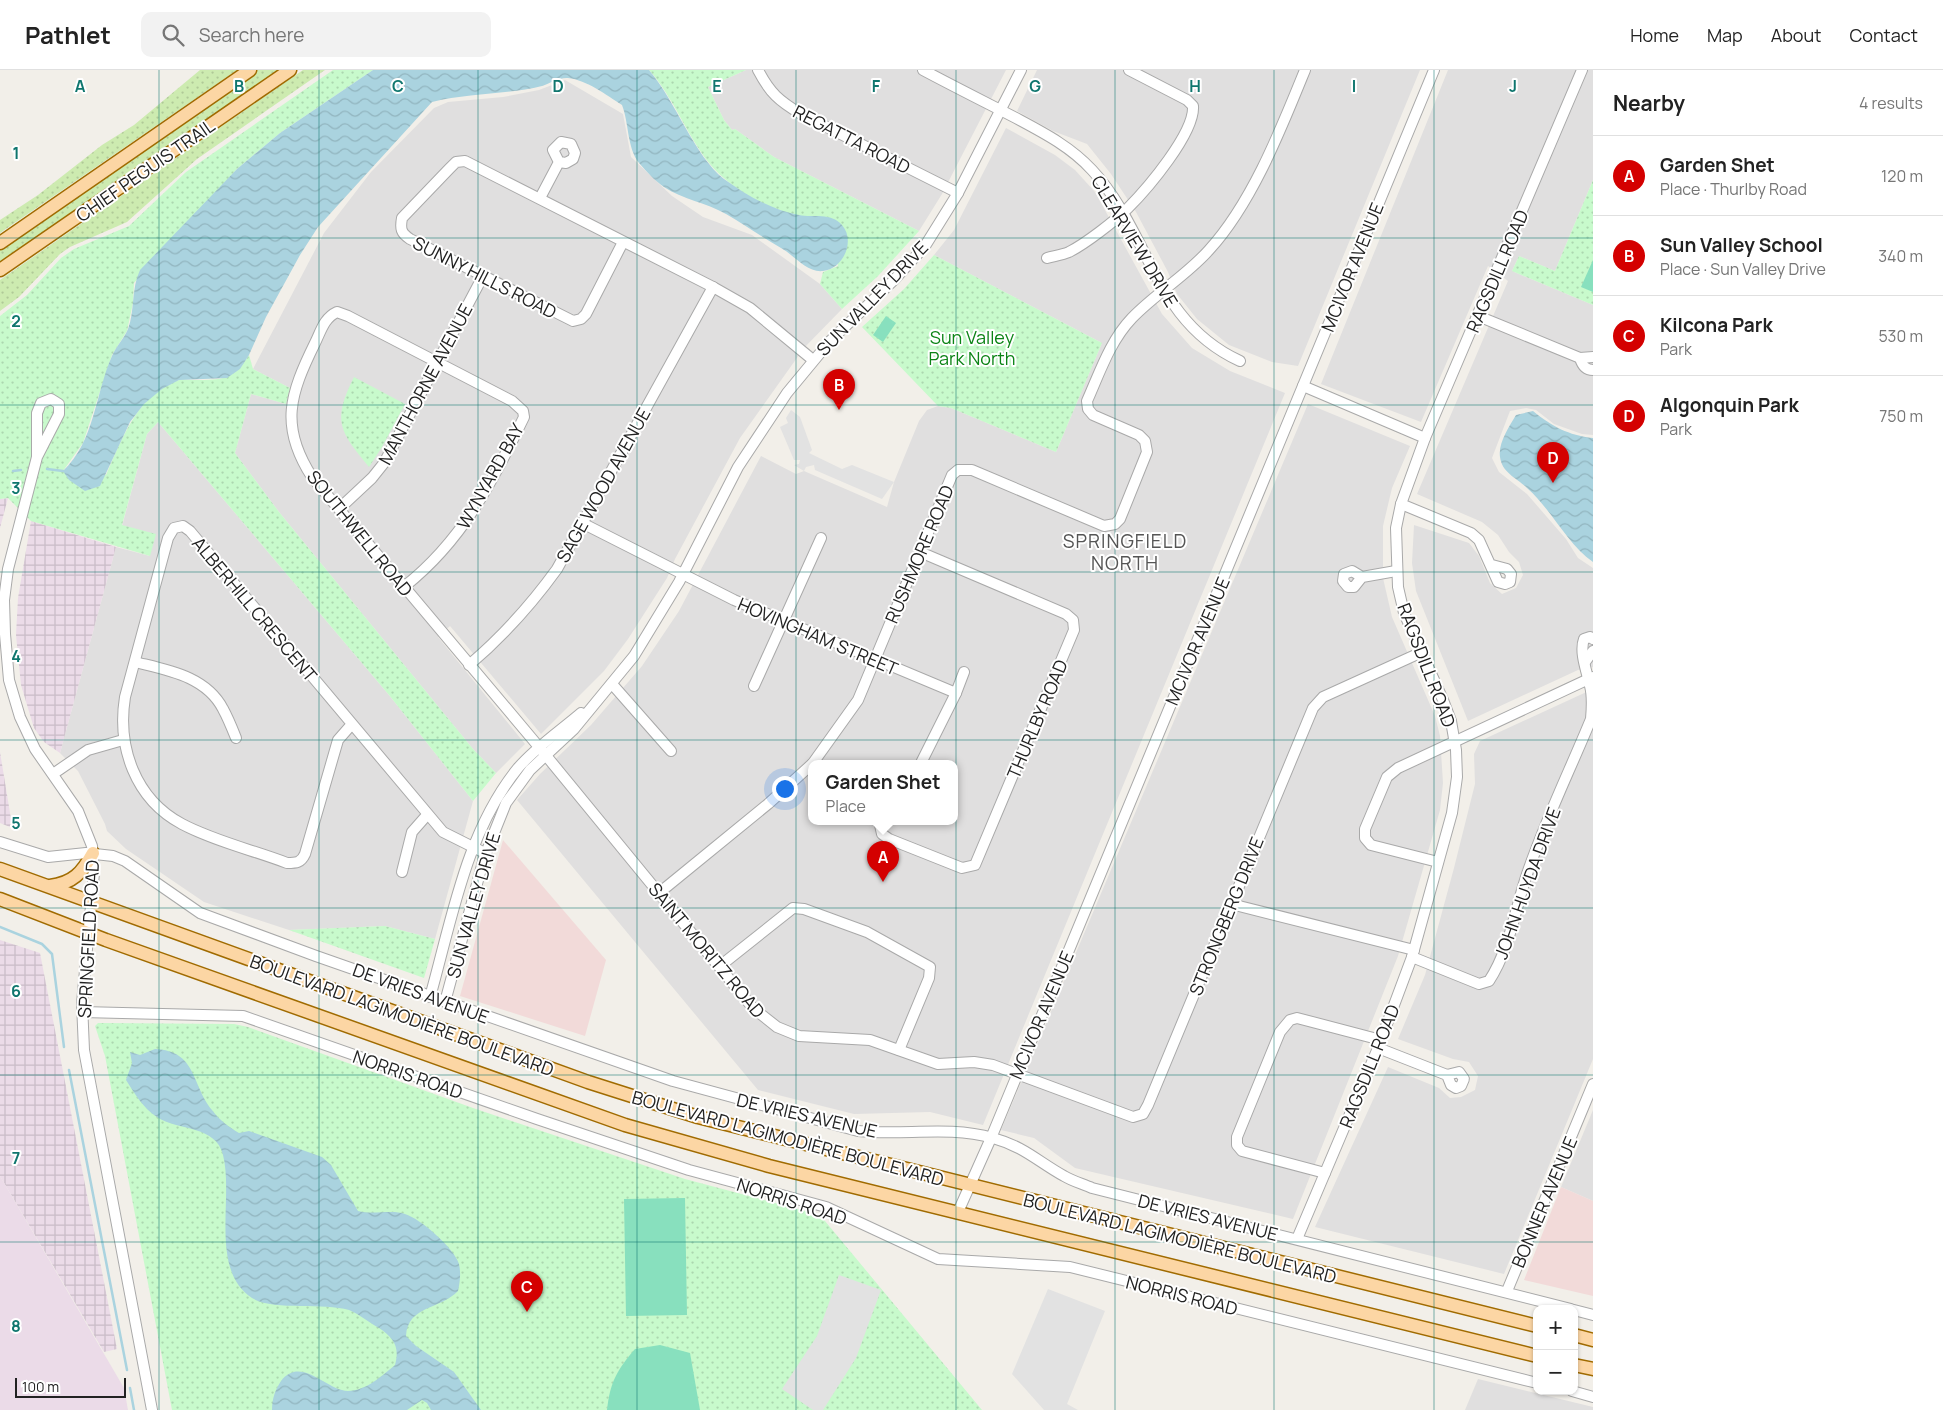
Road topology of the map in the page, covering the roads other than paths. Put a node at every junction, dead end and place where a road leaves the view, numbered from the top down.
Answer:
1 (250, 70) edge
2 (290, 70) edge
3 (758, 70) edge
4 (923, 70) edge
5 (1021, 70) edge
6 (1129, 70) edge
7 (1305, 70) edge
8 (1434, 70) edge
9 (1582, 70) edge
10 (1000, 110) junction
11 (559, 162) dead end
12 (958, 193) junction
13 (540, 198) junction
14 (1122, 213) junction
15 (0, 242) edge
16 (623, 242) junction
17 (1047, 258) dead end
18 (0, 270) edge
19 (483, 276) junction
20 (713, 288) junction
21 (1165, 290) junction
22 (1478, 316) junction
23 (1593, 356) edge
24 (1580, 358) junction
25 (813, 360) junction
26 (1240, 361) dead end
27 (439, 363) junction
28 (1593, 370) edge
29 (1303, 386) junction
30 (1425, 438) junction
31 (37, 457) junction
32 (1401, 504) junction
33 (340, 508) junction
34 (584, 524) junction
35 (821, 538) dead end
36 (920, 552) junction
37 (1492, 565) dead end
38 (1396, 571) junction
39 (683, 574) junction
40 (1362, 577) dead end
41 (405, 586) junction
42 (783, 621) junction
43 (1593, 639) edge
44 (1593, 651) edge
45 (1422, 652) junction
46 (874, 660) junction
47 (135, 662) junction
48 (1585, 662) junction
49 (469, 665) junction
50 (964, 672) dead end
51 (1590, 678) edge
52 (612, 684) junction
53 (754, 686) dead end
54 (956, 693) junction
55 (352, 724) junction
56 (236, 738) dead end
57 (123, 740) junction
58 (1455, 741) junction
59 (542, 751) junction
60 (671, 751) dead end
61 (815, 760) edge
62 (923, 760) edge
63 (808, 768) edge
64 (52, 774) junction
65 (427, 815) junction
66 (880, 825) edge
67 (0, 842) edge
68 (472, 848) junction
69 (93, 853) junction
70 (485, 853) junction
71 (1438, 862) junction
72 (0, 869) edge
73 (402, 872) dead end
74 (48, 886) junction
75 (659, 893) junction
76 (0, 899) edge
77 (92, 902) junction
78 (1231, 904) junction
79 (90, 934) junction
80 (1413, 953) junction
81 (720, 966) junction
82 (430, 996) junction
83 (445, 1002) junction
84 (82, 1012) junction
85 (1380, 1044) junction
86 (899, 1050) junction
87 (1017, 1074) junction
88 (1447, 1075) dead end
89 (1593, 1084) edge
90 (992, 1138) junction
91 (1325, 1173) junction
92 (971, 1186) junction
93 (958, 1212) junction
94 (1297, 1239) junction
95 (1507, 1292) junction
96 (1557, 1305) edge
97 (1578, 1310) edge
98 (1593, 1315) edge
99 (1533, 1325) edge
100 (1578, 1336) edge
101 (1593, 1340) edge
102 (1533, 1355) edge
103 (1578, 1366) edge
104 (1593, 1369) edge
105 (1533, 1382) edge
106 (1578, 1392) edge
107 (1593, 1396) edge
108 (152, 1410) edge

1 - 15 main road, CHIEF PEGUIS TRAIL
2 - 18 main road, CHIEF PEGUIS TRAIL
3 - 12 street, REGATTA ROAD
4 - 10 street, CLEARVIEW DRIVE
5 - 10 street, SUN VALLEY DRIVE
6 - 14 street
7 - 21 street
8 - 29 street, MCIVOR AVENUE
9 - 22 street, RAGSDILL ROAD
10 - 12 street, SUN VALLEY DRIVE
10 - 14 street, CLEARVIEW DRIVE
11 - 13 street
12 - 25 street, SUN VALLEY DRIVE
13 - 16 street, SUNNY HILLS ROAD
13 - 19 street, SUNNY HILLS ROAD
14 - 17 street
14 - 21 street, CLEARVIEW DRIVE
16 - 19 street, SUNNY HILLS ROAD
16 - 20 street, SUNNY HILLS ROAD
19 - 27 street, MANTHORNE AVENUE
20 - 25 street, SUNNY HILLS ROAD
20 - 34 street, SAGE WOOD AVENUE
21 - 26 street, CLEARVIEW DRIVE
21 - 36 street, RUSHMORE ROAD
22 - 24 street
22 - 30 street, RAGSDILL ROAD
23 - 24 street
24 - 28 street
25 - 39 street, SUN VALLEY DRIVE
27 - 33 street, MANTHORNE AVENUE
27 - 33 street, SOUTHWELL ROAD
27 - 41 street, WYNYARD BAY
29 - 30 street
29 - 87 street, MCIVOR AVENUE
30 - 32 street, RAGSDILL ROAD
31 - 31 street, SPRINGFIELD ROAD
31 - 64 street, SPRINGFIELD ROAD
32 - 37 street
32 - 38 street, RAGSDILL ROAD
33 - 41 street, SOUTHWELL ROAD
34 - 39 street, HOVINGHAM STREET
34 - 49 street, SAGE WOOD AVENUE
35 - 42 street
36 - 46 street, RUSHMORE ROAD
36 - 66 street, THURLBY ROAD
38 - 40 street
38 - 45 street, RAGSDILL ROAD
39 - 42 street, HOVINGHAM STREET
39 - 52 street, SUN VALLEY DRIVE
41 - 49 street, SOUTHWELL ROAD
42 - 46 street, HOVINGHAM STREET
42 - 53 street
43 - 48 street
44 - 48 street
45 - 58 street, RAGSDILL ROAD
45 - 78 street, STRONGBERG DRIVE
46 - 54 street, HOVINGHAM STREET
46 - 61 street, RUSHMORE ROAD
47 - 55 street, ALBERHILL CRESCENT
47 - 56 street
47 - 57 street, ALBERHILL CRESCENT
48 - 51 street
49 - 59 street, SOUTHWELL ROAD
50 - 54 street
51 - 58 street
51 - 80 street, JOHN HUYDA DRIVE
52 - 59 street, SUN VALLEY DRIVE
52 - 60 street
54 - 62 street
55 - 57 street, ALBERHILL CRESCENT
55 - 65 street, ALBERHILL CRESCENT
57 - 64 street
58 - 71 street, RAGSDILL ROAD
58 - 71 street
59 - 68 street, SUN VALLEY DRIVE
59 - 70 street, SUN VALLEY DRIVE
59 - 75 street, SAINT MORITZ ROAD
63 - 75 street, RUSHMORE ROAD
64 - 69 street, SPRINGFIELD ROAD
65 - 68 street, ALBERHILL CRESCENT
65 - 73 street
67 - 69 street, DE VRIES AVENUE
68 - 70 street, ALBERHILL CRESCENT
68 - 82 street, SUN VALLEY DRIVE
69 - 74 main road
69 - 77 street, SPRINGFIELD ROAD
69 - 82 street, DE VRIES AVENUE
70 - 83 street, SUN VALLEY DRIVE
71 - 80 street, RAGSDILL ROAD
72 - 74 main road, BOULEVARD LAGIMODIÈRE BOULEVARD
74 - 77 main road, BOULEVARD LAGIMODIÈRE BOULEVARD
75 - 81 street, SAINT MORITZ ROAD
76 - 79 main road, BOULEVARD LAGIMODIÈRE BOULEVARD
77 - 79 street, SPRINGFIELD ROAD
77 - 92 main road, BOULEVARD LAGIMODIÈRE BOULEVARD
78 - 80 street
78 - 87 street, STRONGBERG DRIVE
79 - 84 street, SPRINGFIELD ROAD
79 - 93 main road, BOULEVARD LAGIMODIÈRE BOULEVARD
80 - 85 street, RAGSDILL ROAD
81 - 86 street, SAINT MORITZ ROAD
81 - 86 street
82 - 83 street, DE VRIES AVENUE
83 - 90 street, DE VRIES AVENUE
84 - 105 street, NORRIS ROAD
84 - 108 street, SPRINGFIELD ROAD
85 - 88 street
85 - 91 street, RAGSDILL ROAD
85 - 91 street
86 - 87 street, SAINT MORITZ ROAD
87 - 90 street, MCIVOR AVENUE
89 - 95 street, BONNER AVENUE
90 - 92 street, MCIVOR AVENUE
90 - 94 street, DE VRIES AVENUE
91 - 94 street, RAGSDILL ROAD
92 - 93 street, MCIVOR AVENUE
92 - 99 main road, BOULEVARD LAGIMODIÈRE BOULEVARD
93 - 102 main road, BOULEVARD LAGIMODIÈRE BOULEVARD
94 - 95 street, DE VRIES AVENUE
95 - 96 street, DE VRIES AVENUE
97 - 98 street, DE VRIES AVENUE
100 - 101 main road
103 - 104 main road
106 - 107 street

